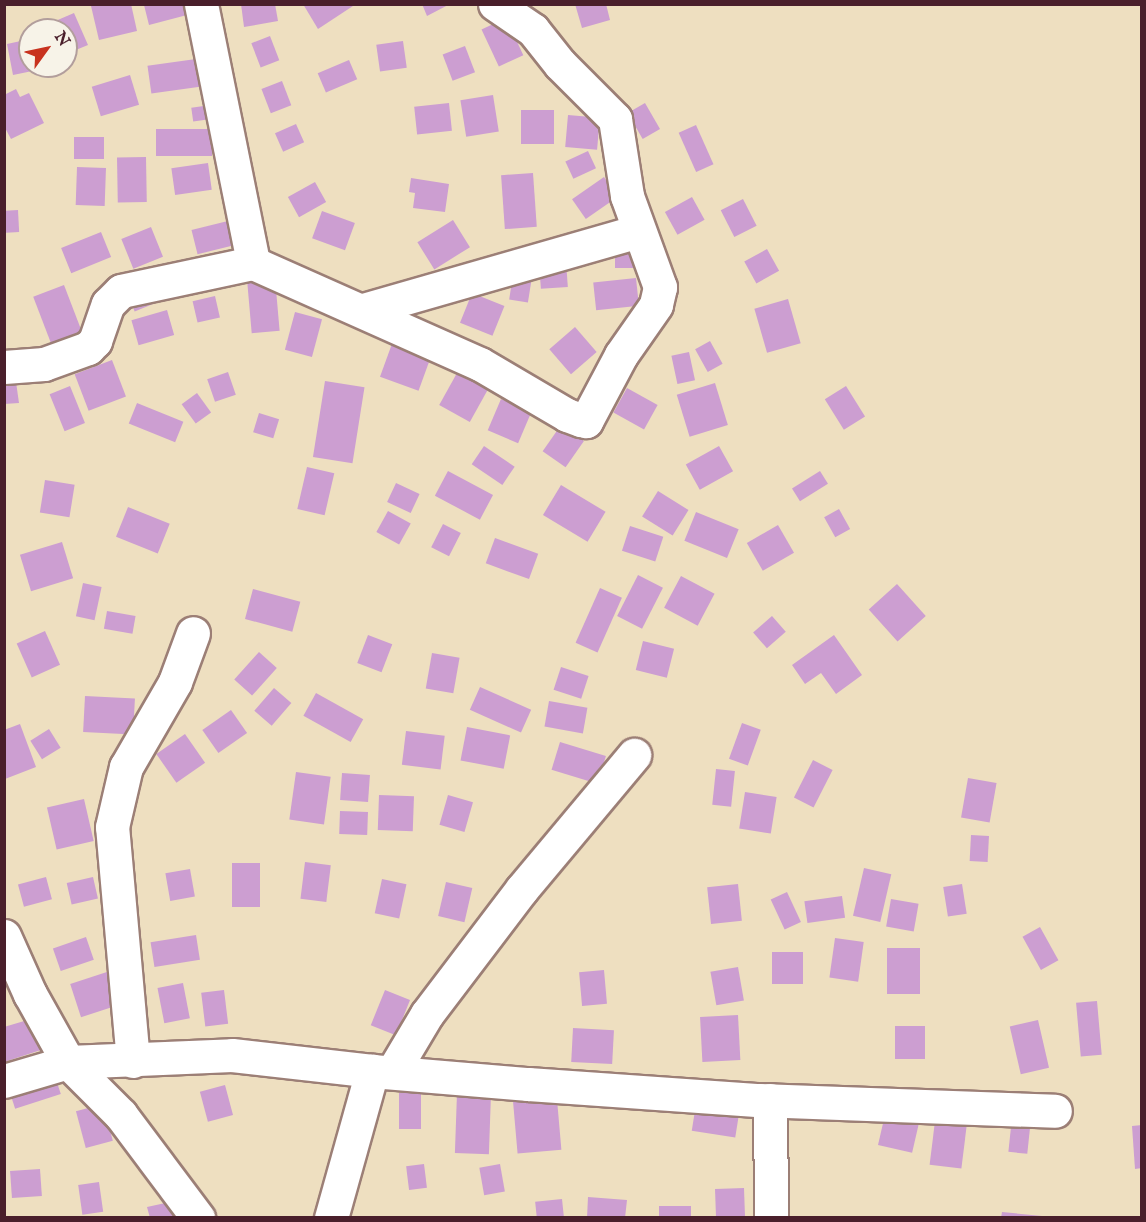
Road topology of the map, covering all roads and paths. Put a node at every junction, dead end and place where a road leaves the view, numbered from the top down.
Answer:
1 (201, 4) edge
2 (495, 4) edge
3 (638, 231) junction
4 (253, 263) junction
5 (363, 310) junction
6 (4, 367) edge
7 (194, 633) dead end
8 (634, 755) dead end
9 (4, 936) edge
10 (133, 1061) junction
11 (68, 1062) junction
12 (383, 1071) junction
13 (4, 1081) edge
14 (770, 1100) junction
15 (1055, 1111) dead end
16 (198, 1218) edge
17 (331, 1218) edge
18 (771, 1218) edge

1 - 4 street
2 - 3 street
3 - 5 street
3 - 5 street
4 - 5 street
4 - 6 street
7 - 10 street
8 - 12 street
9 - 11 street
10 - 11 street
10 - 12 street
11 - 13 street
11 - 16 street
12 - 14 street
12 - 17 street
14 - 15 street
14 - 18 street

